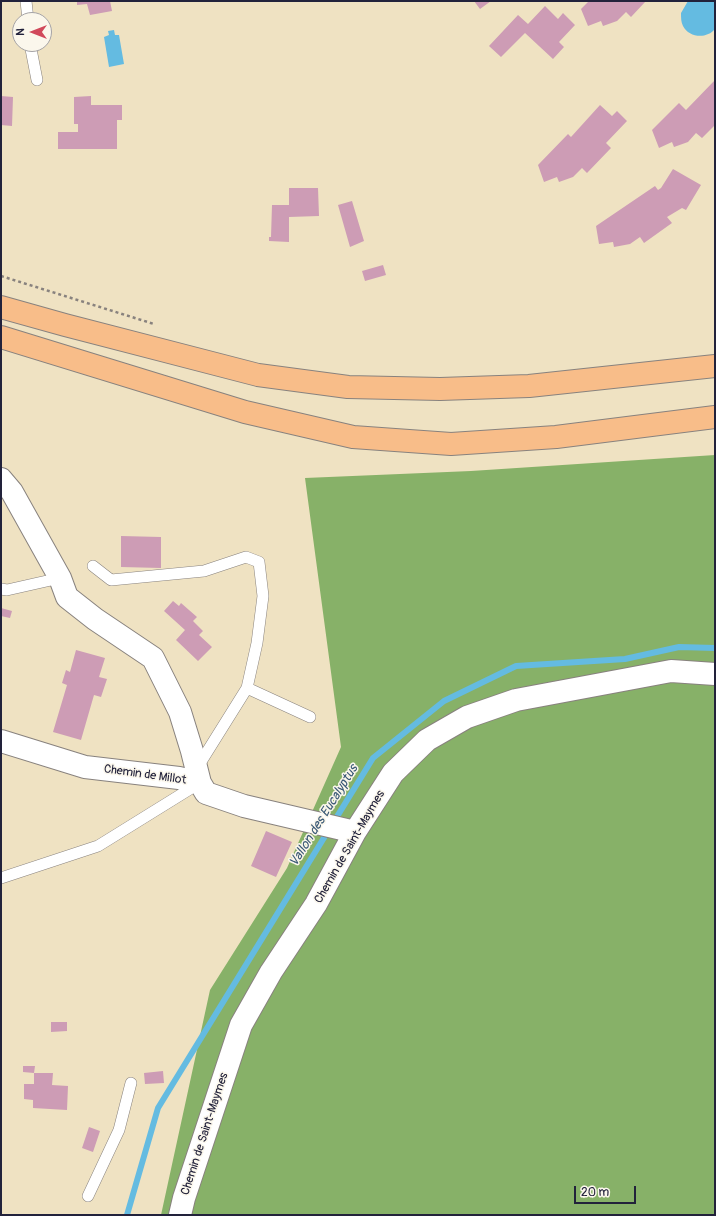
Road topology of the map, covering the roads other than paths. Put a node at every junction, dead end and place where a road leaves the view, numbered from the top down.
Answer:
1 (26, 1) edge
2 (27, 12) edge
3 (32, 52) edge
4 (37, 80) dead end
5 (1, 307) edge
6 (1, 337) edge
7 (715, 366) edge
8 (715, 417) edge
9 (1, 479) edge
10 (93, 566) dead end
11 (60, 578) junction
12 (1, 589) edge
13 (715, 674) edge
14 (247, 688) junction
15 (310, 717) dead end
16 (1, 741) edge
17 (198, 776) junction
18 (348, 830) junction
19 (1, 878) edge
20 (131, 1083) dead end
21 (88, 1196) dead end
22 (180, 1215) edge

1 - 2 lane
3 - 4 lane
5 - 7 main road
6 - 8 main road
9 - 11 street
10 - 14 lane
11 - 12 lane
11 - 17 street
13 - 18 street, Chemin de Saint-Maymes
14 - 15 lane
14 - 17 lane
16 - 17 street, Chemin de Millot
17 - 18 street, Chemin de Millot
17 - 19 lane
18 - 22 street, Chemin de Saint-Maymes
20 - 21 lane

